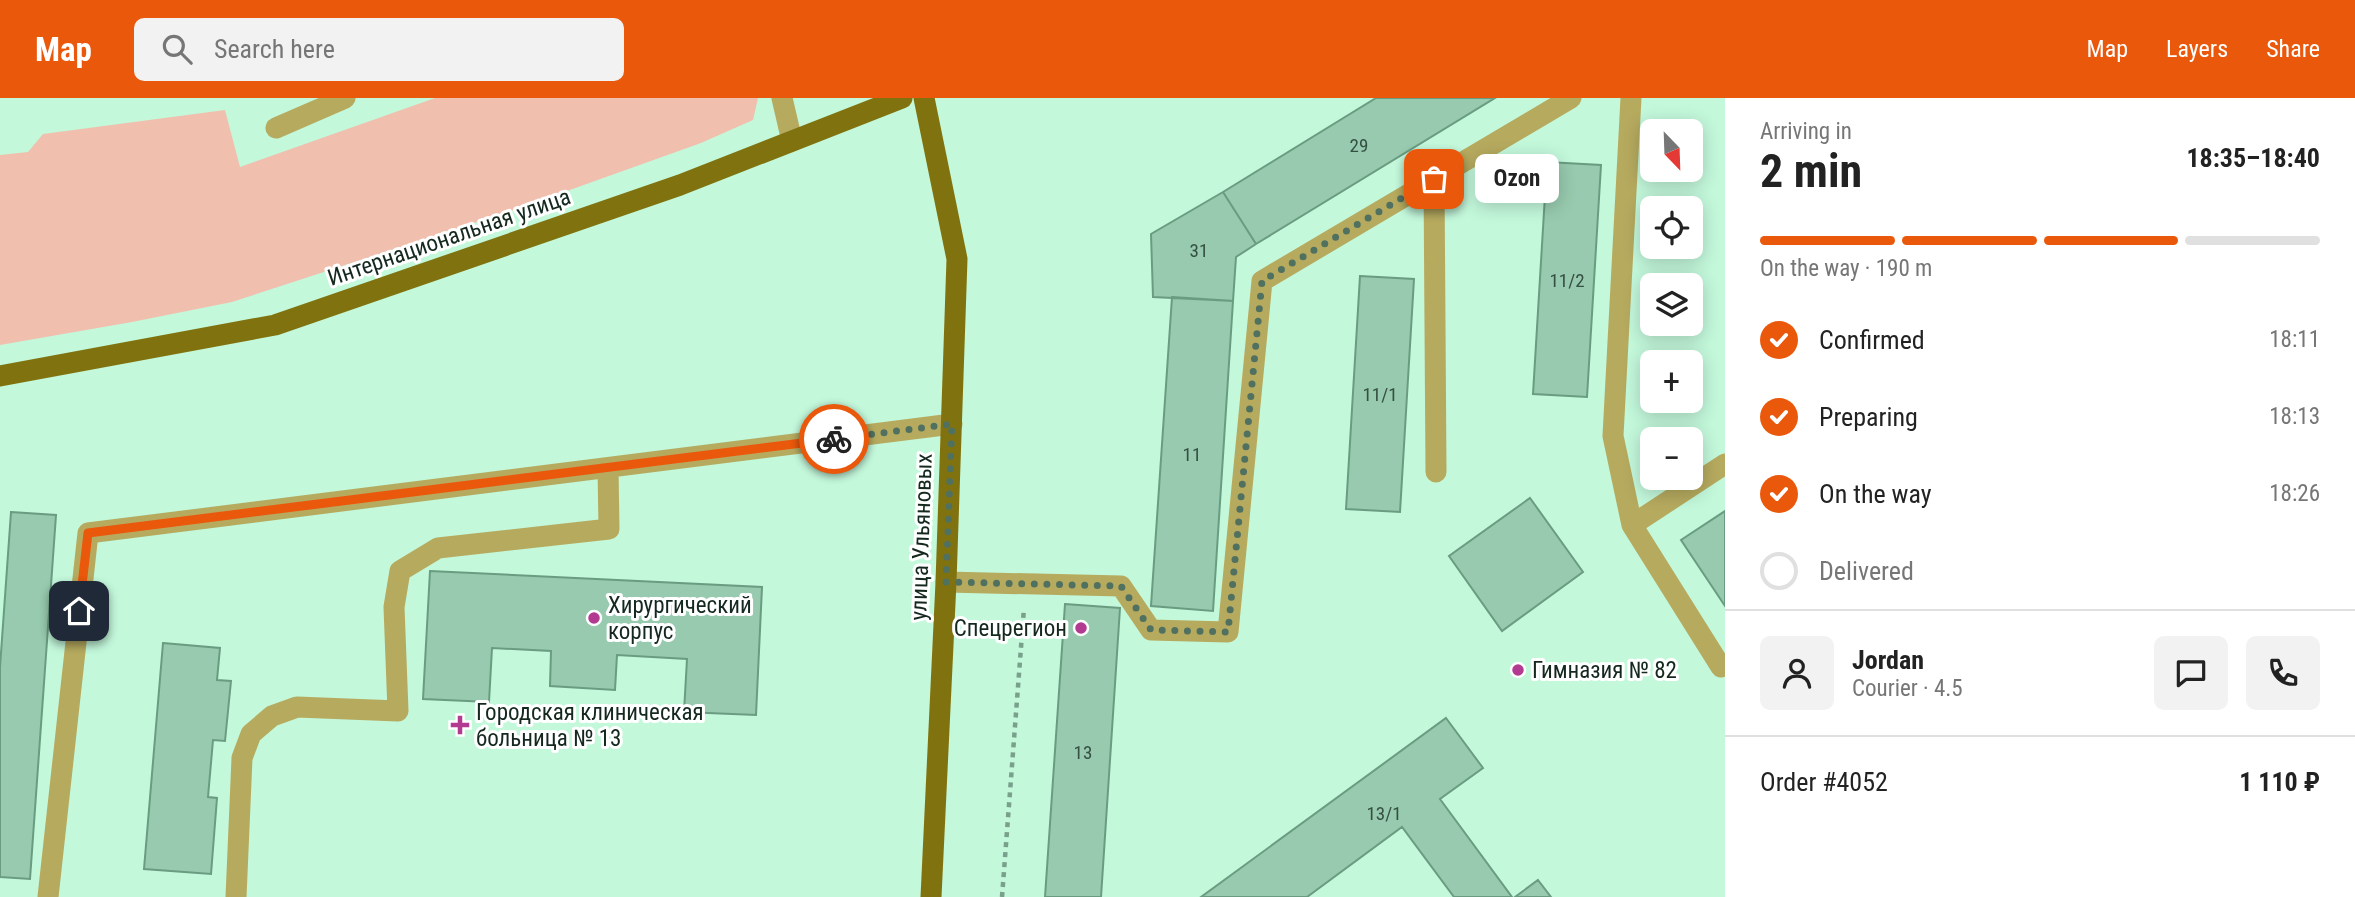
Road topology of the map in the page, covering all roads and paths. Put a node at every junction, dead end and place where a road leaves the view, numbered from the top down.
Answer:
1 (345, 98) edge
2 (782, 98) edge
3 (902, 98) edge
4 (924, 98) edge
5 (1571, 98) edge
6 (1631, 98) edge
7 (276, 128) dead end
8 (792, 141) junction
9 (1434, 179) junction
10 (0, 376) edge
11 (952, 424) junction
12 (1725, 464) edge
13 (607, 468) junction
14 (1436, 472) dead end
15 (1632, 525) junction
16 (946, 582) junction
17 (1026, 584) junction
18 (1723, 666) edge
19 (48, 897) edge
20 (236, 897) edge
21 (931, 897) edge
22 (1002, 897) edge

1 - 7 lane
2 - 8 lane
3 - 8 main road, Интернациональная улица
4 - 11 main road, улица Ульяновых
5 - 9 lane
6 - 15 lane
8 - 10 main road, Интернациональная улица
9 - 14 lane
9 - 17 lane
11 - 13 lane
11 - 16 main road, улица Ульяновых
12 - 15 lane
13 - 19 lane
13 - 20 lane
15 - 18 lane
16 - 17 lane
16 - 21 main road, улица Ульяновых
17 - 22 path

